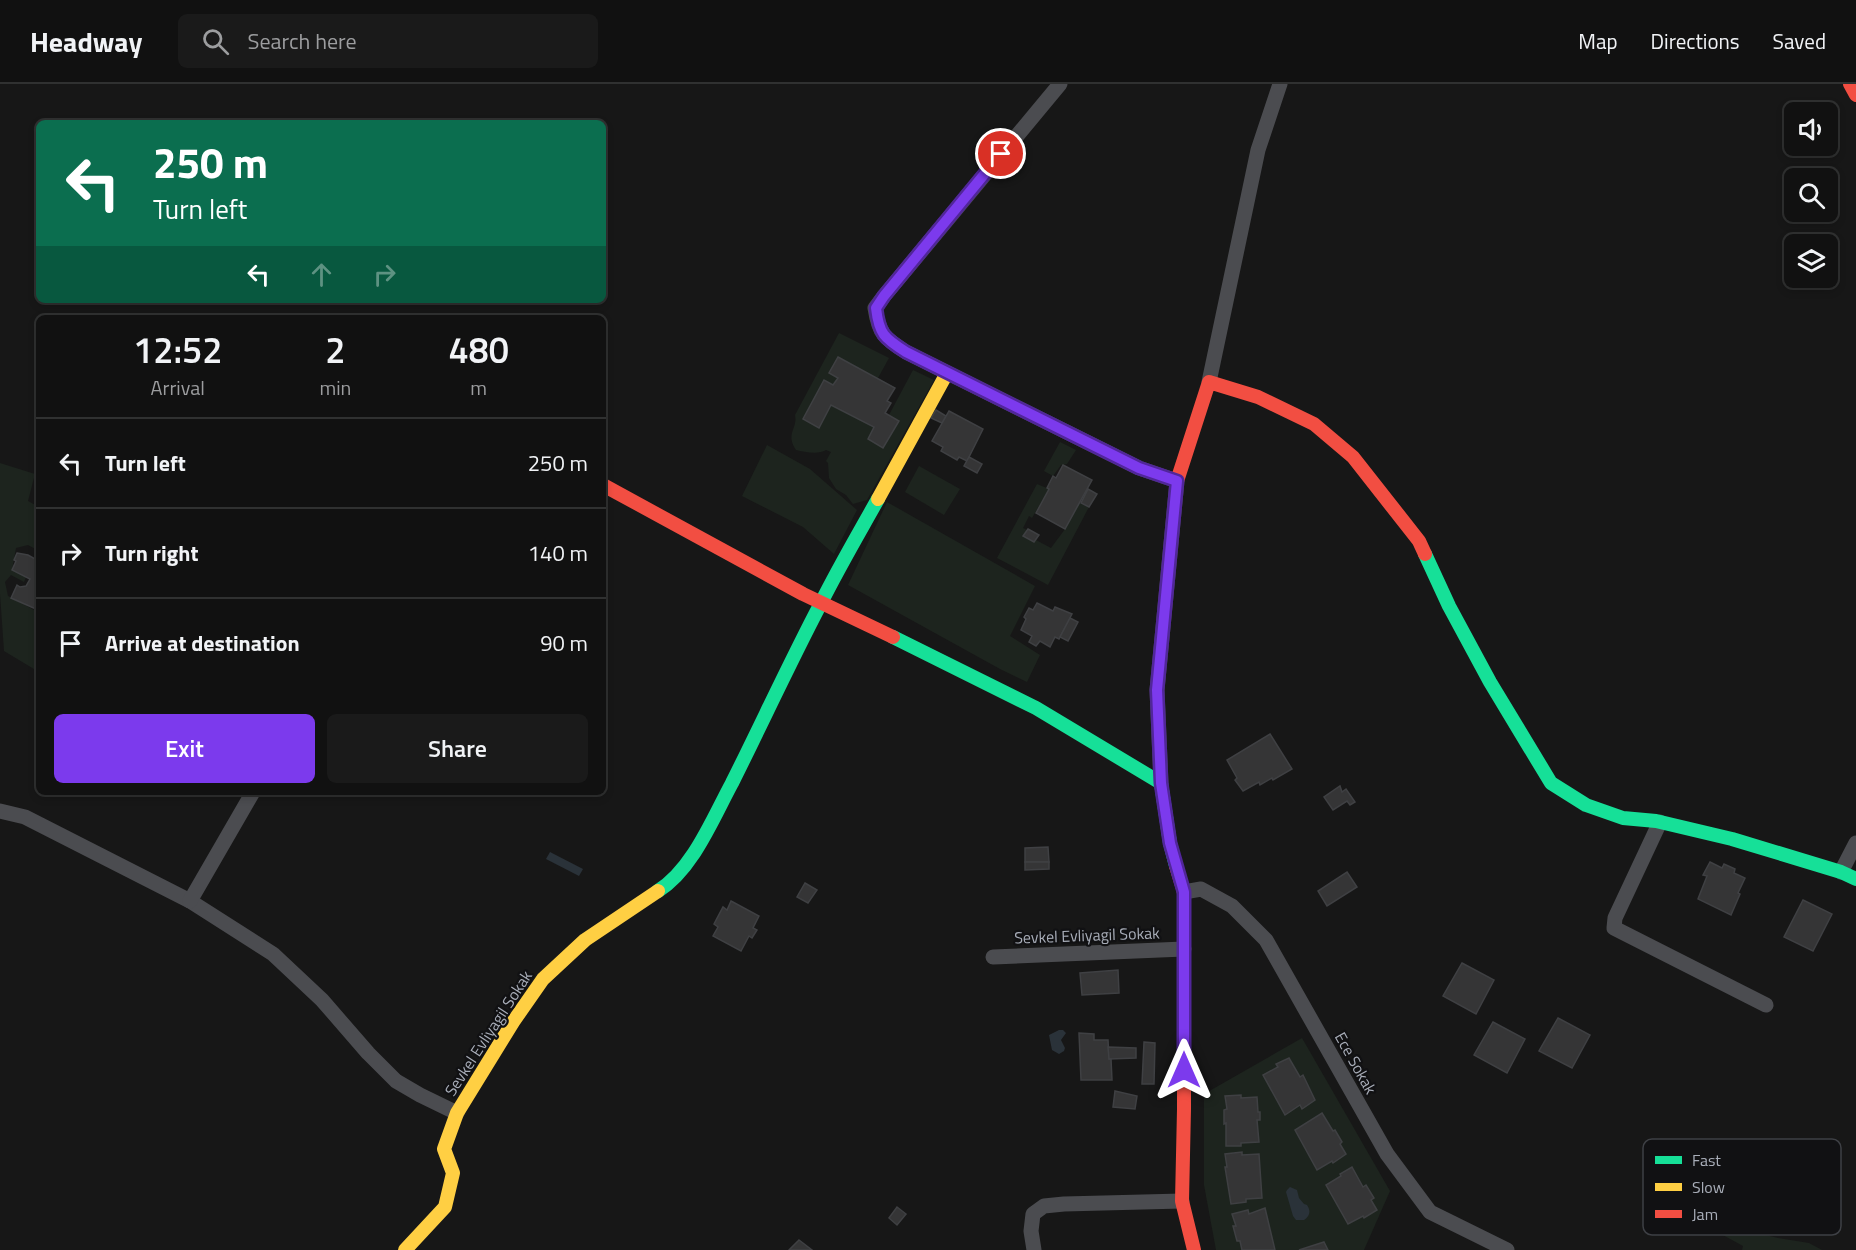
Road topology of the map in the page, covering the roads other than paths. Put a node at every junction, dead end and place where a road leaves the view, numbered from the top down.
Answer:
1 (1060, 84) edge
2 (1280, 84) edge
3 (1850, 84) edge
4 (1856, 95) edge
5 (947, 373) junction
6 (1209, 382) junction
7 (1177, 481) junction
8 (606, 487) edge
9 (821, 602) junction
10 (1161, 783) junction
11 (251, 795) edge
12 (0, 811) edge
13 (1660, 822) junction
14 (1856, 843) edge
15 (1841, 872) junction
16 (1856, 879) edge
17 (1184, 892) junction
18 (190, 901) junction
19 (1184, 949) junction
20 (993, 957) dead end
21 (1766, 1005) dead end
22 (457, 1113) junction
23 (1182, 1201) junction
24 (405, 1250) edge
25 (1034, 1250) edge
26 (1194, 1250) edge
27 (1507, 1250) edge

1 - 5 street
2 - 6 street
3 - 4 street
5 - 7 street
5 - 9 street, Sevkel Evliyagil Sokak
6 - 7 street
6 - 13 street
7 - 10 street
8 - 9 street
9 - 10 street
9 - 22 street, Sevkel Evliyagil Sokak
10 - 17 street
11 - 18 street
12 - 18 street
13 - 15 street
13 - 21 street
14 - 15 street
15 - 16 street
17 - 19 street
17 - 27 street, Ece Sokak
18 - 22 street
19 - 20 street, Sevkel Evliyagil Sokak
19 - 23 street
22 - 24 street, Sevkel Evliyagil Sokak
23 - 25 street
23 - 26 street

